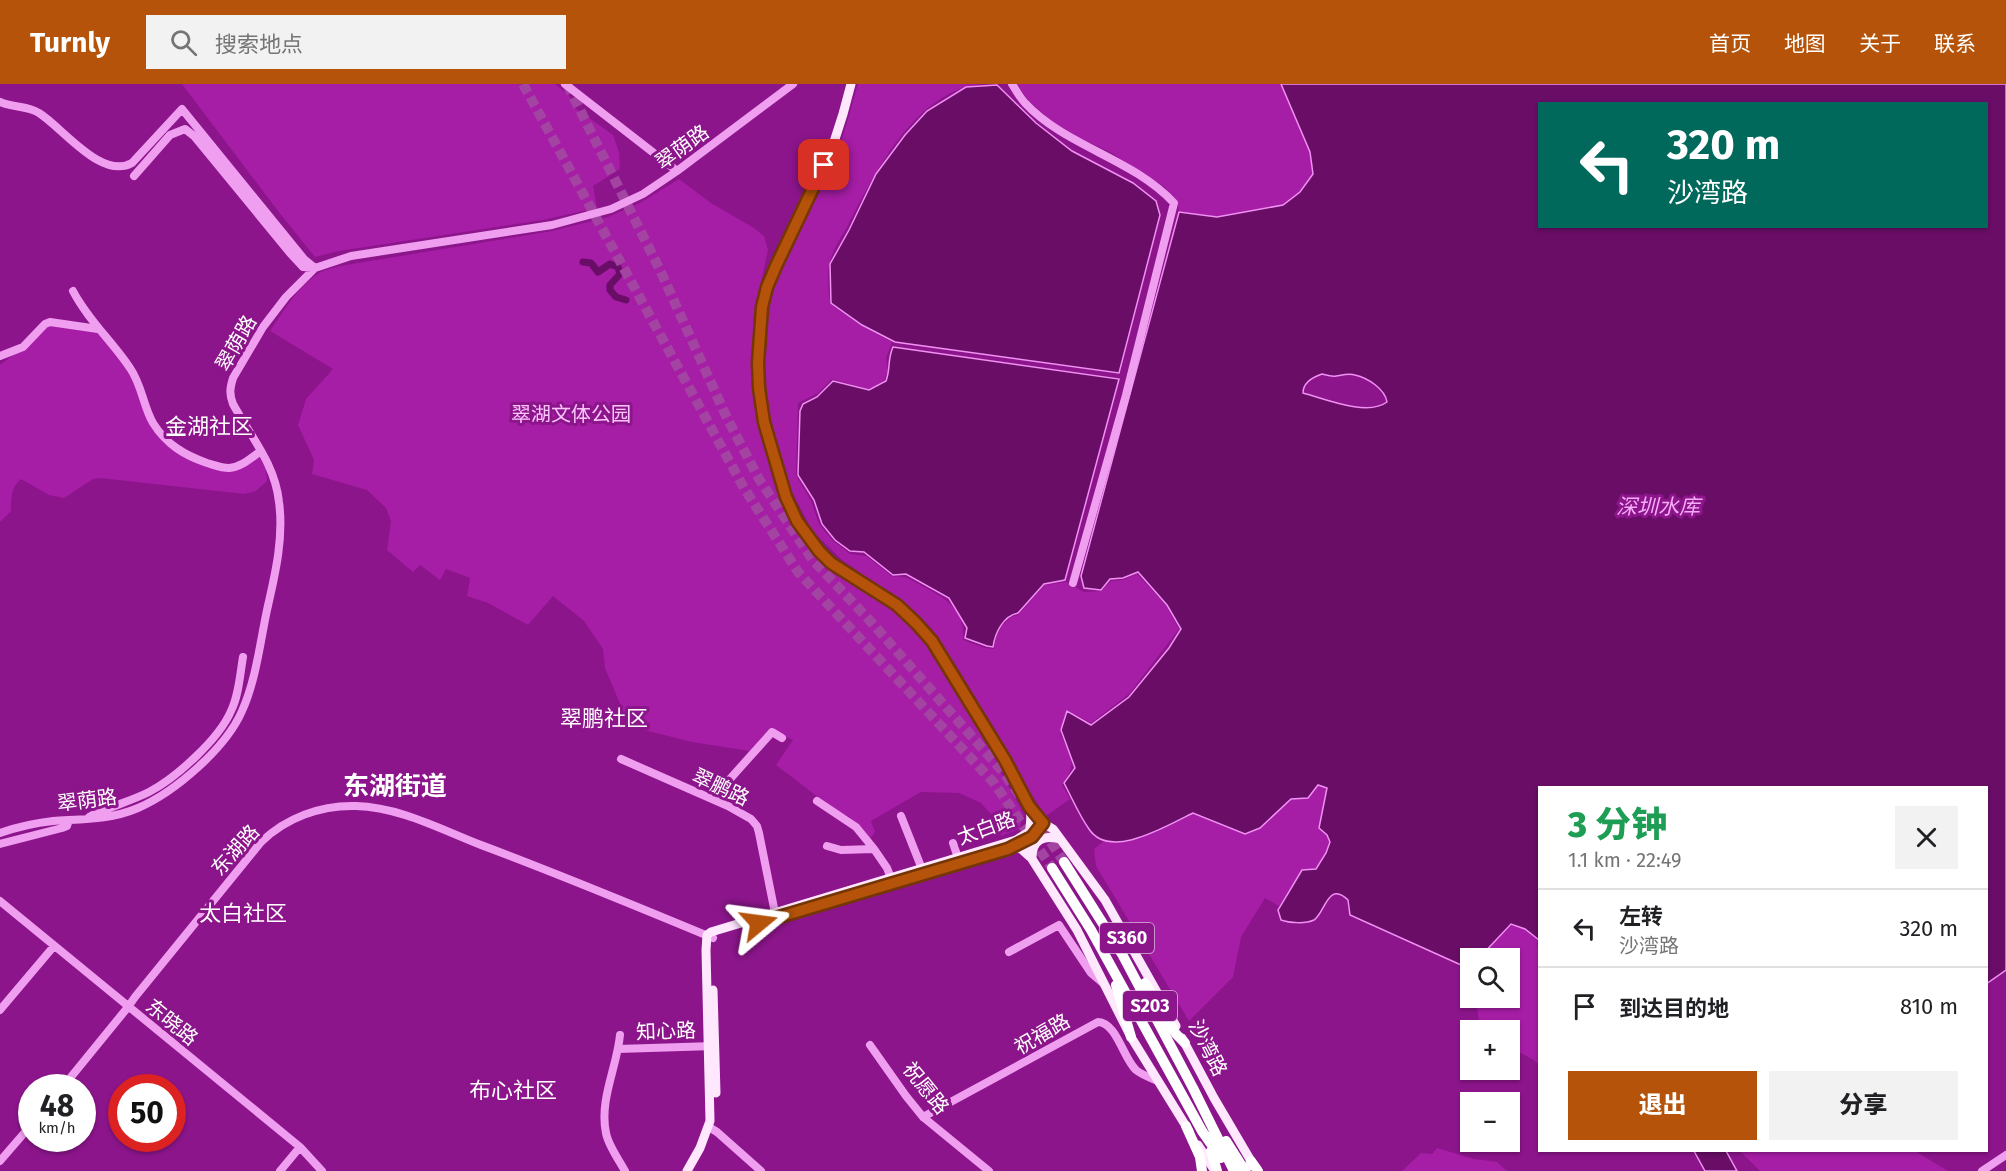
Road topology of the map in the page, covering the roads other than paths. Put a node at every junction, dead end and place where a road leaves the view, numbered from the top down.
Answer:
1 (565, 84) edge
2 (793, 84) edge
3 (851, 84) edge
4 (1012, 84) edge
5 (0, 102) edge
6 (677, 171) junction
7 (134, 176) dead end
8 (315, 268) junction
9 (73, 291) dead end
10 (98, 329) junction
11 (0, 356) edge
12 (261, 451) junction
13 (1072, 583) dead end
14 (243, 657) dead end
15 (782, 738) dead end
16 (621, 759) dead end
17 (712, 799) junction
18 (818, 801) dead end
19 (1029, 806) junction
20 (901, 816) dead end
21 (69, 820) junction
22 (85, 820) junction
23 (1043, 823) junction
24 (0, 833) edge
25 (1028, 836) junction
26 (1060, 839) junction
27 (953, 843) dead end
28 (0, 844) edge
29 (826, 846) dead end
30 (874, 849) junction
31 (1008, 849) junction
32 (1032, 859) junction
33 (959, 860) junction
34 (1064, 862) tunnel mouth
35 (1052, 868) tunnel mouth
36 (923, 871) junction
37 (892, 881) junction
38 (0, 901) edge
39 (775, 913) junction
40 (710, 937) junction
41 (54, 946) junction
42 (1009, 952) dead end
43 (1122, 954) junction
44 (1110, 965) junction
45 (1104, 984) junction
46 (128, 1007) junction
47 (0, 1010) edge
48 (620, 1035) dead end
49 (1131, 1037) junction
50 (1185, 1042) junction
51 (870, 1045) dead end
52 (712, 1046) junction
53 (618, 1049) junction
54 (73, 1074) edge
55 (1159, 1082) junction
56 (1193, 1088) junction
57 (923, 1117) junction
58 (1186, 1126) junction
59 (711, 1128) junction
60 (1202, 1131) junction
61 (18, 1140) edge
62 (300, 1147) junction
63 (2006, 1155) edge
64 (0, 1161) edge
65 (1251, 1161) junction
66 (280, 1171) edge
67 (322, 1171) edge
68 (625, 1171) edge
69 (687, 1171) edge
70 (693, 1171) edge
71 (761, 1171) edge
72 (989, 1171) edge
73 (1202, 1171) edge
74 (1216, 1171) edge
75 (1229, 1171) edge
76 (1234, 1171) edge
77 (1245, 1171) edge
78 (1258, 1171) edge
79 (1982, 1171) edge

1 - 6 street
2 - 6 street, 翠荫路
3 - 19 main road, 沙湾路 / S360
4 - 13 street
5 - 8 street
6 - 8 street, 翠荫路
7 - 8 street
8 - 12 street, 翠荫路
9 - 10 street
10 - 11 street
10 - 12 street
12 - 22 street, 翠荫路
14 - 22 street
15 - 17 street
16 - 17 street, 翠鹏路
17 - 39 street, 翠鹏路
18 - 30 street
19 - 23 main road, 沙湾路 / S360
19 - 25 main road, 沙湾路 / S360
20 - 36 street
21 - 22 street, 翠荫路
21 - 24 street, 翠荫路
21 - 28 street
23 - 25 main road, 太白路
23 - 26 main road, 沙湾路 / S360
25 - 31 main road, 太白路
25 - 32 main road, 沙湾路 / S360
25 - 33 main road, 太白路
26 - 32 main road
26 - 50 main road, 沙湾路 / S360
27 - 33 street
29 - 30 street
30 - 37 street
31 - 32 main road
31 - 33 main road, 太白路
32 - 45 main road, 沙湾路 / S360
33 - 36 main road, 太白路
34 - 43 highway, S203
35 - 44 highway, S203
36 - 37 main road, 太白路
37 - 39 main road, 太白路
37 - 40 main road, 太白路
38 - 41 street, 东晓路
39 - 40 main road, 太白路
40 - 46 street, 东湖路
40 - 52 main road
41 - 46 street, 东晓路
41 - 47 street
42 - 45 street
43 - 50 highway
43 - 56 highway, S203
44 - 49 highway
44 - 60 highway, S203
45 - 49 main road, 沙湾路 / S360
46 - 54 street, 东湖路
46 - 62 street, 东晓路
48 - 53 street
49 - 55 main road, 沙湾路 / S360
50 - 65 main road, 沙湾路 / S360
51 - 57 street, 祝愿路
52 - 53 street, 知心路
52 - 59 main road
53 - 68 street
55 - 57 street, 祝福路
55 - 58 main road, 沙湾路 / S360
56 - 76 highway
56 - 77 highway
57 - 72 street, 祝愿路
58 - 73 highway
58 - 74 main road, 沙湾路 / S360
59 - 69 main road
59 - 70 main road
59 - 71 street
60 - 74 highway
60 - 75 highway
61 - 64 street
62 - 66 street
62 - 67 street, 东晓路
63 - 79 street
65 - 77 main road
65 - 78 highway

